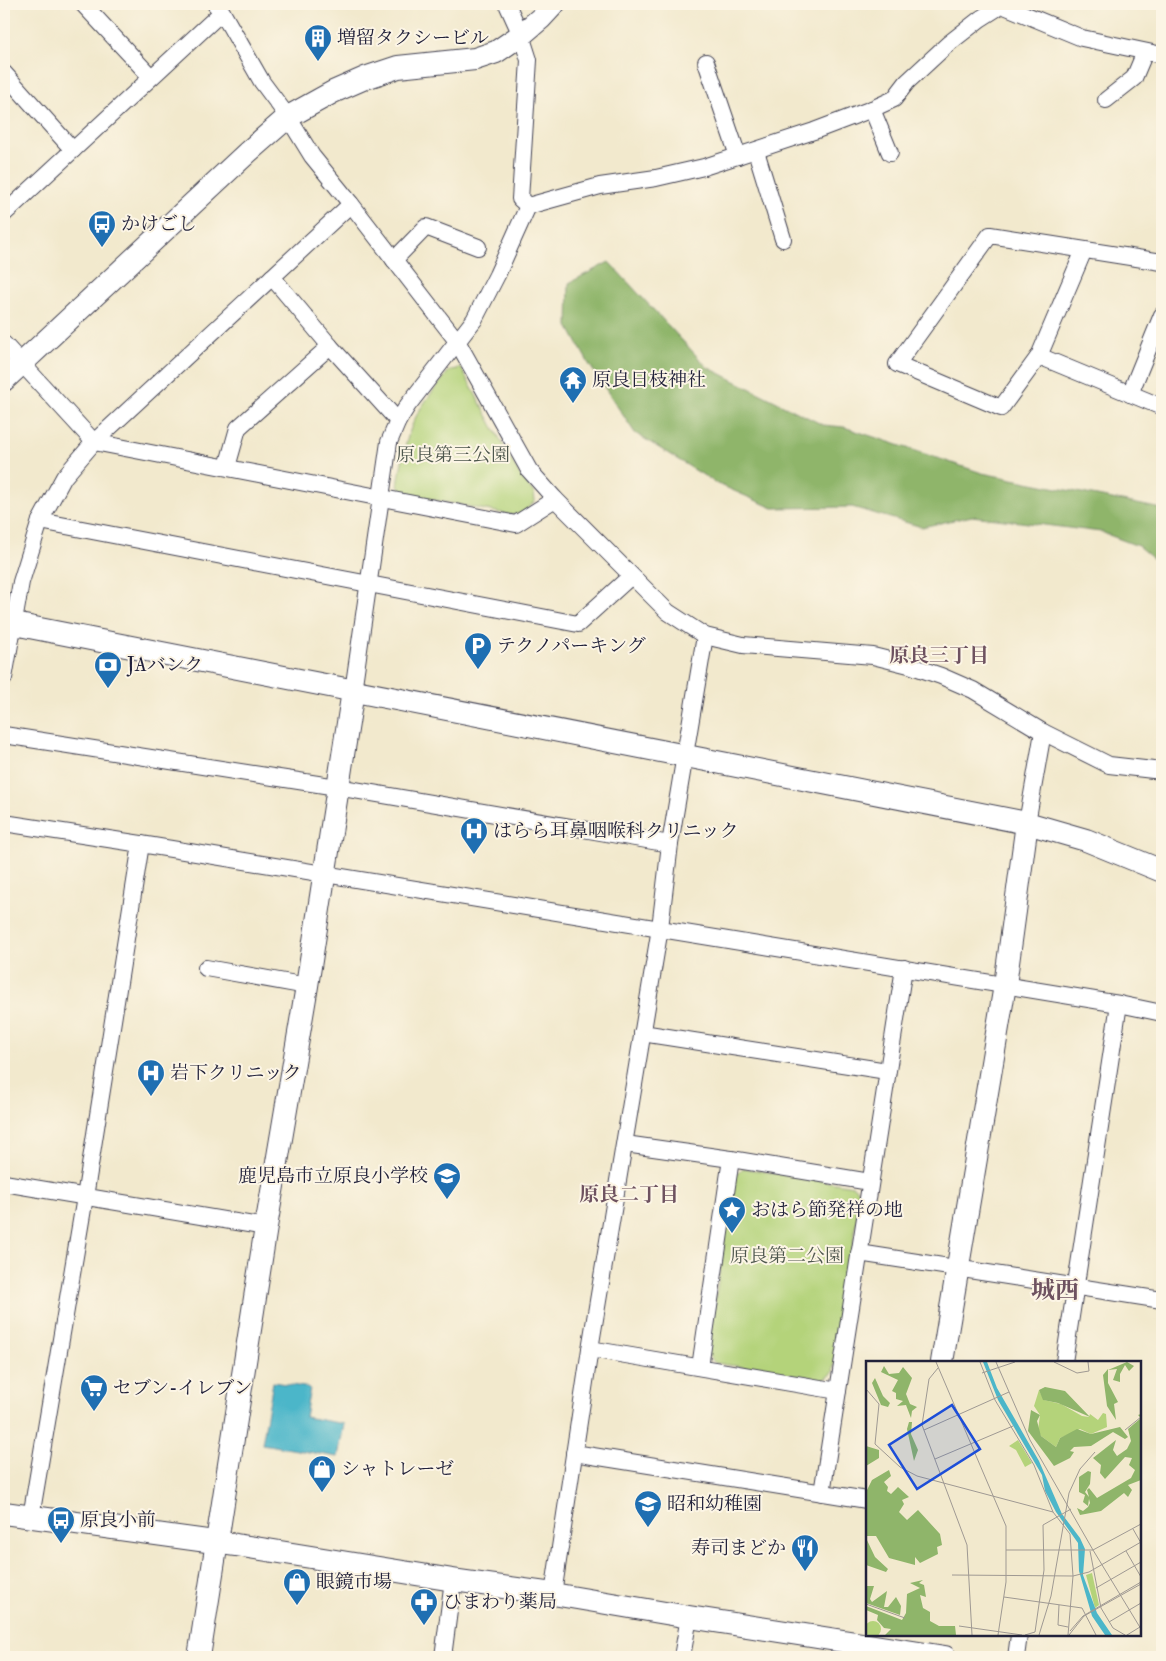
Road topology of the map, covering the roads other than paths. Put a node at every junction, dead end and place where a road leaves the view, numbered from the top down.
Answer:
1 (84, 4) edge
2 (508, 4) edge
3 (554, 4) edge
4 (1002, 4) edge
5 (218, 8) edge
6 (521, 35) junction
7 (1145, 52) junction
8 (1162, 55) edge
9 (706, 62) dead end
10 (4, 73) edge
11 (151, 78) junction
12 (1106, 100) dead end
13 (872, 109) junction
14 (288, 117) junction
15 (73, 150) junction
16 (756, 151) junction
17 (890, 154) dead end
18 (738, 156) junction
19 (352, 204) junction
20 (528, 206) junction
21 (4, 212) edge
22 (783, 239) dead end
23 (478, 247) dead end
24 (1084, 250) junction
25 (394, 260) junction
26 (1162, 262) edge
27 (272, 277) junction
28 (1162, 315) edge
29 (457, 341) junction
30 (4, 344) edge
31 (330, 346) junction
32 (1039, 356) junction
33 (21, 363) junction
34 (4, 380) edge
35 (1130, 394) junction
36 (1162, 407) edge
37 (398, 422) junction
38 (94, 442) junction
39 (227, 467) junction
40 (381, 497) junction
41 (555, 499) junction
42 (40, 521) junction
43 (631, 576) junction
44 (368, 584) junction
45 (9, 623) edge
46 (705, 636) junction
47 (4, 678) edge
48 (353, 691) junction
49 (1043, 732) junction
50 (4, 736) edge
51 (685, 755) junction
52 (1162, 771) edge
53 (337, 787) junction
54 (4, 823) edge
55 (1027, 823) junction
56 (141, 844) junction
57 (670, 844) junction
58 (1162, 872) edge
59 (324, 875) junction
60 (660, 928) junction
61 (206, 968) dead end
62 (904, 968) junction
63 (1005, 985) junction
64 (307, 986) junction
65 (1119, 1004) junction
66 (1162, 1013) edge
67 (642, 1033) junction
68 (888, 1071) junction
69 (626, 1144) junction
70 (731, 1159) junction
71 (870, 1182) junction
72 (4, 1183) edge
73 (85, 1197) junction
74 (266, 1227) junction
75 (859, 1253) junction
76 (958, 1268) junction
77 (1076, 1287) junction
78 (1162, 1300) edge
79 (590, 1349) junction
80 (942, 1361) edge
81 (1064, 1361) edge
82 (700, 1367) junction
83 (838, 1391) junction
84 (574, 1453) junction
85 (822, 1492) junction
86 (866, 1500) edge
87 (4, 1513) edge
88 (31, 1517) junction
89 (216, 1542) junction
90 (453, 1580) junction
91 (553, 1594) junction
92 (688, 1618) junction
93 (1019, 1636) edge
94 (897, 1647) edge
95 (199, 1657) edge
96 (443, 1657) edge
97 (682, 1657) edge
98 (945, 1657) edge
99 (1016, 1657) edge

1 - 11 street
2 - 6 street
3 - 6 street
4 - 7 street
4 - 13 street
5 - 11 street
5 - 14 street
6 - 14 street
6 - 20 street
7 - 8 street
7 - 12 street
9 - 18 street
10 - 15 street
11 - 15 street
13 - 16 street
13 - 17 street
14 - 19 street
14 - 33 street
15 - 21 street
16 - 18 street
16 - 22 street
18 - 20 street
19 - 25 street
19 - 27 street
20 - 29 street
23 - 25 street
24 - 26 street
24 - 32 street
24 - 32 street
25 - 29 street
27 - 31 street
27 - 38 street
28 - 35 street
29 - 37 street
29 - 41 street
30 - 33 street
31 - 37 street
31 - 39 street
32 - 35 street
33 - 34 street
33 - 38 street
35 - 36 street
37 - 40 street
38 - 39 street
38 - 42 street
39 - 40 street
40 - 41 street
40 - 44 street
41 - 43 street
42 - 44 street
42 - 45 street
43 - 44 street
43 - 46 street
44 - 48 street
45 - 47 street
45 - 48 street
46 - 49 street
46 - 51 street
48 - 51 street
48 - 53 street
49 - 52 street
49 - 55 street
50 - 53 street
51 - 55 street
51 - 57 street
53 - 57 street
53 - 59 street
54 - 56 street
55 - 58 street
55 - 63 street
56 - 59 street
56 - 73 street
57 - 60 street
59 - 60 street
59 - 64 street
60 - 62 street
60 - 67 street
61 - 64 street
62 - 63 street
62 - 68 street
63 - 65 street
63 - 76 street
64 - 74 street
65 - 66 street
65 - 77 street
67 - 68 street
67 - 69 street
68 - 71 street
69 - 70 street
69 - 79 street
70 - 71 street
70 - 82 street
71 - 75 street
72 - 73 street
73 - 74 street
73 - 88 street
74 - 89 street
75 - 76 street
75 - 83 street
76 - 77 street
76 - 80 street
77 - 78 street
77 - 81 street
79 - 82 street
79 - 84 street
82 - 83 street
83 - 85 street
84 - 85 street
84 - 91 street
85 - 86 street
87 - 88 street
88 - 89 street
89 - 90 street
89 - 95 street
90 - 91 street
90 - 96 street
91 - 92 street
92 - 94 street
92 - 97 street
93 - 99 street
94 - 98 street

